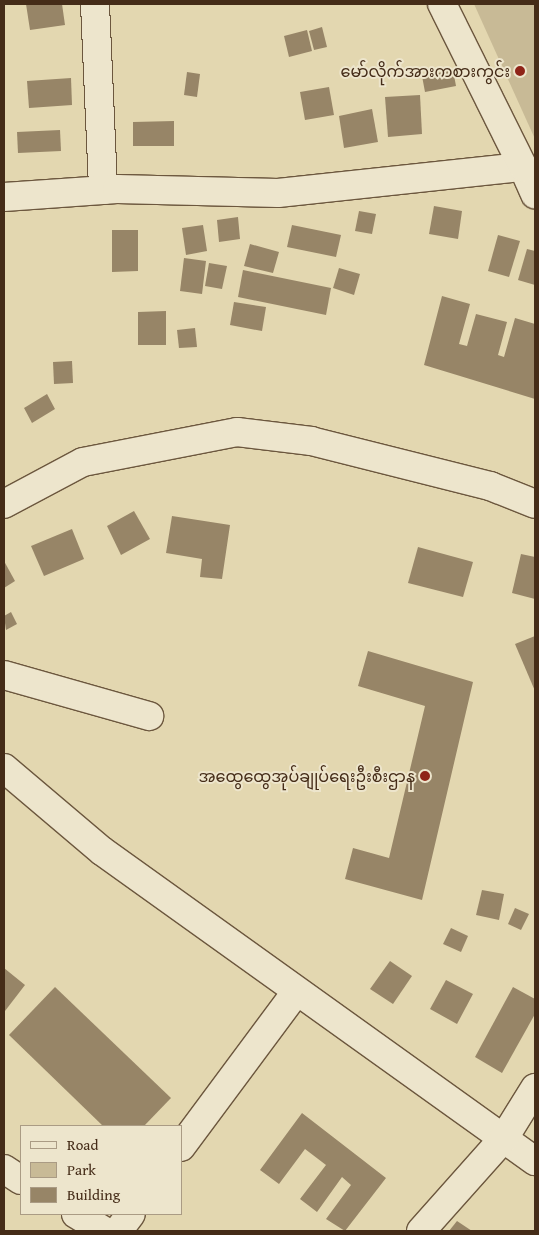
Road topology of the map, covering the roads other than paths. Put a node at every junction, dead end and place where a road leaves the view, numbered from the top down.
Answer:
1 (95, 4) edge
2 (442, 4) edge
3 (523, 167) junction
4 (103, 190) junction
5 (535, 194) edge
6 (4, 197) edge
7 (4, 504) edge
8 (535, 504) edge
9 (4, 675) edge
10 (149, 716) dead end
11 (4, 768) edge
12 (298, 991) junction
13 (535, 1088) edge
14 (504, 1138) junction
15 (182, 1146) edge
16 (535, 1161) edge
17 (4, 1170) edge
18 (20, 1179) edge
19 (78, 1215) edge
20 (130, 1215) edge
21 (104, 1231) edge
22 (118, 1231) edge
23 (421, 1231) edge

1 - 4 street
2 - 3 street
3 - 4 street
3 - 5 street
4 - 6 street
7 - 8 street
9 - 10 street
11 - 12 street
12 - 14 street
12 - 15 street
13 - 14 street
14 - 16 street
14 - 23 street
17 - 18 street
19 - 21 street
20 - 22 street

